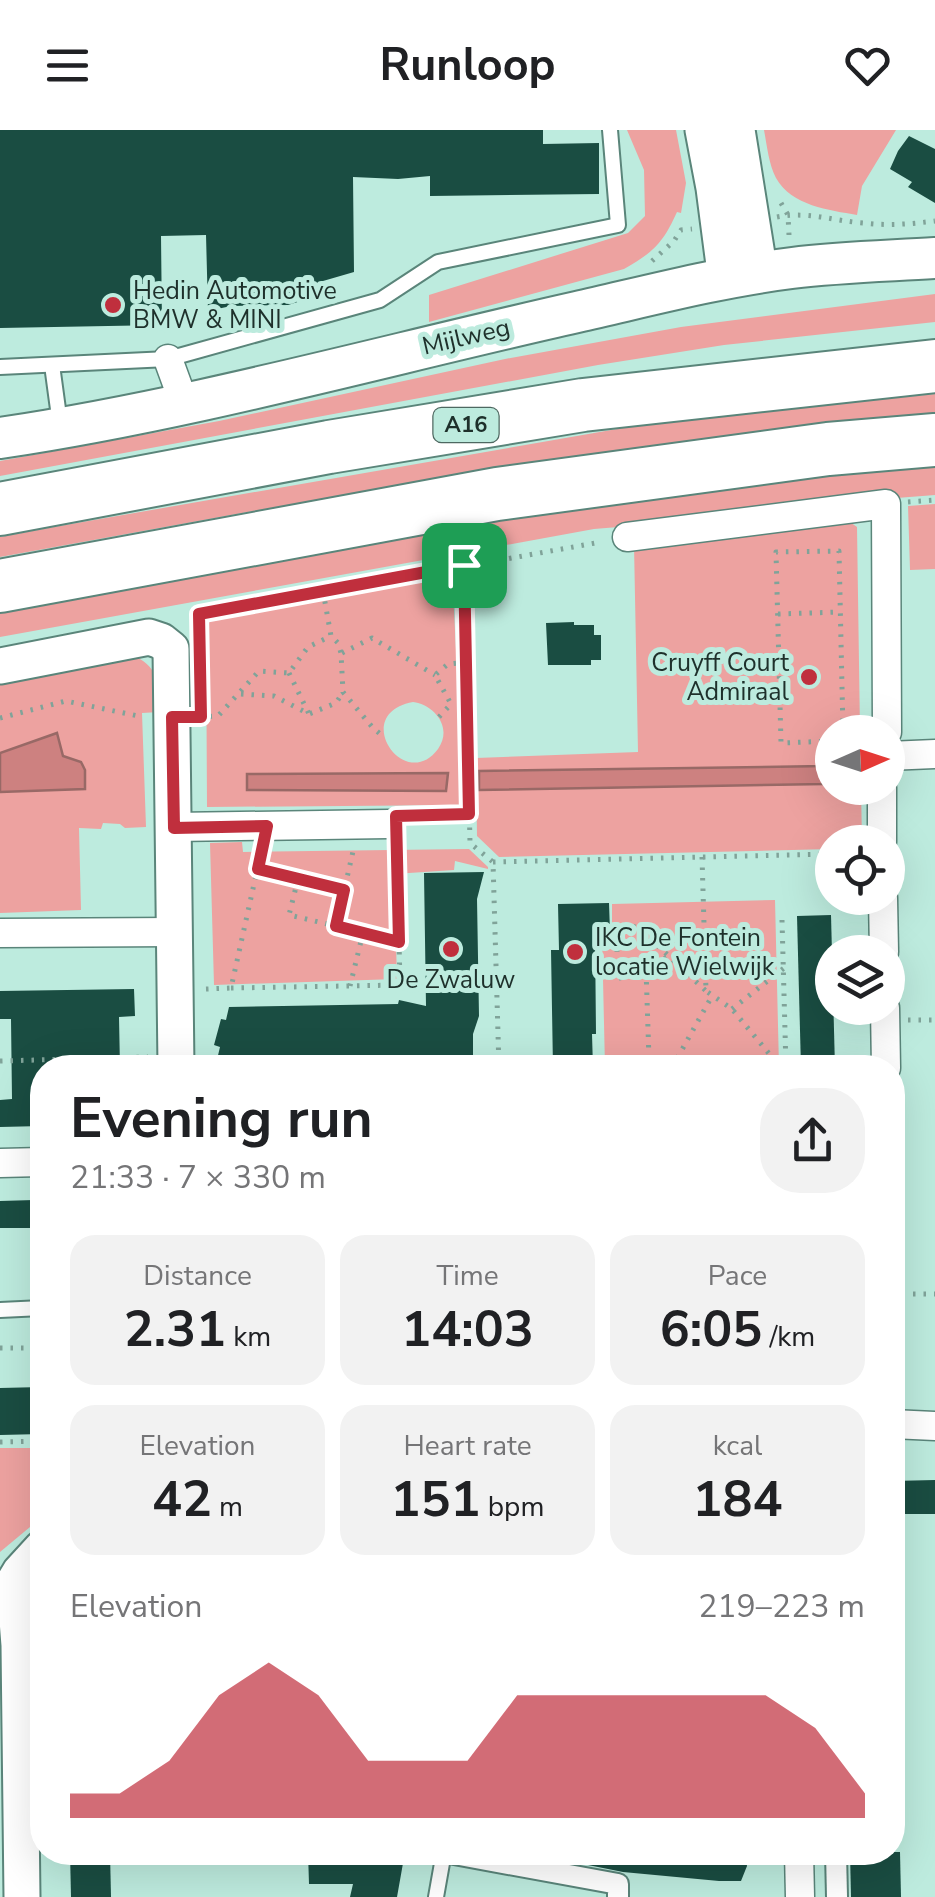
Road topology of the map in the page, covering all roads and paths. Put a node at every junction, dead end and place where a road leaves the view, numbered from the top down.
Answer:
1 (610, 130) edge
2 (702, 130) edge
3 (736, 130) edge
4 (935, 221) edge
5 (753, 222) junction
6 (935, 258) edge
7 (743, 277) junction
8 (168, 359) junction
9 (52, 365) junction
10 (935, 366) edge
11 (0, 367) edge
12 (184, 403) junction
13 (60, 429) junction
14 (0, 438) edge
15 (935, 440) edge
16 (0, 509) edge
17 (627, 538) joint
18 (464, 565) junction
19 (0, 586) edge
20 (323, 590) junction
21 (840, 612) junction
22 (778, 614) junction
23 (331, 636) junction
24 (200, 648) dead end
25 (341, 653) junction
26 (468, 662) junction
27 (0, 666) edge
28 (289, 673) junction
29 (435, 675) junction
30 (343, 692) junction
31 (240, 694) junction
32 (310, 714) junction
33 (842, 715) edge
34 (887, 715) edge
35 (172, 717) junction
36 (439, 717) dead end
37 (0, 718) edge
38 (384, 737) dead end
39 (815, 742) edge
40 (935, 754) edge
41 (905, 755) edge
42 (469, 814) junction
43 (393, 820) junction
44 (353, 824) junction
45 (267, 826) junction
46 (174, 828) junction
47 (815, 855) edge
48 (702, 858) junction
49 (493, 862) junction
50 (258, 869) junction
51 (298, 878) junction
52 (344, 890) junction
53 (782, 920) dead end
54 (336, 926) junction
55 (175, 932) junction
56 (0, 933) edge
57 (363, 933) junction
58 (399, 942) junction
59 (669, 956) junction
60 (784, 968) junction
61 (646, 969) junction
62 (350, 986) junction
63 (231, 988) junction
64 (206, 990) dead end
65 (709, 993) junction
66 (732, 1010) junction
67 (885, 1025) edge
68 (176, 1055) edge
69 (500, 1055) edge
70 (649, 1055) edge
71 (679, 1055) edge
72 (772, 1055) edge
73 (783, 1055) edge
74 (886, 1055) edge
75 (0, 1061) edge
76 (30, 1061) edge
77 (30, 1162) edge
78 (0, 1163) edge
79 (905, 1294) edge
80 (935, 1294) edge
81 (30, 1309) edge
82 (0, 1310) edge
83 (0, 1348) edge
84 (30, 1348) edge
85 (905, 1425) edge
86 (935, 1426) edge
87 (30, 1441) edge
88 (0, 1442) edge
89 (30, 1561) edge
90 (442, 1865) edge
91 (514, 1865) edge
92 (799, 1865) edge
93 (836, 1865) edge
94 (619, 1884) edge
95 (22, 1897) edge
96 (436, 1897) edge
97 (592, 1897) edge
98 (800, 1897) edge
99 (837, 1897) edge

1 - 8 lane
2 - 7 street
3 - 5 street
4 - 5 path
5 - 7 street
6 - 7 main road, Mijlweg
7 - 12 main road, Mijlweg
8 - 9 lane
8 - 12 street
9 - 11 lane
9 - 13 lane
10 - 16 highway, A16
12 - 13 main road, Mijlweg
13 - 14 main road, Mijlweg
15 - 19 highway
17 - 18 path
17 - 34 street
18 - 20 path
18 - 26 path
20 - 23 path
20 - 24 path
21 - 22 path
21 - 22 path
21 - 33 path
22 - 39 path
23 - 25 path
23 - 28 path
25 - 29 path
25 - 30 path
26 - 29 path
26 - 42 path
27 - 35 street
28 - 31 path
28 - 32 path
29 - 36 path
30 - 32 path
30 - 38 path
31 - 32 path
31 - 35 path
35 - 37 path
35 - 46 street
40 - 41 street
42 - 43 path
42 - 49 path
43 - 44 street
43 - 58 path
44 - 45 street
44 - 52 path
45 - 46 street
45 - 50 path
46 - 55 street
47 - 48 path
48 - 49 path
48 - 65 path
49 - 69 path
50 - 51 path
50 - 63 path
51 - 52 path
51 - 54 path
52 - 54 path
53 - 60 path
54 - 57 path
55 - 56 street
55 - 68 street
57 - 58 path
57 - 62 path
58 - 62 path
59 - 61 path
59 - 61 path
59 - 65 path
60 - 66 path
60 - 73 path
61 - 70 path
62 - 63 path
63 - 64 path
65 - 66 path
65 - 71 path
66 - 72 path
67 - 74 street
75 - 76 path
77 - 78 street
79 - 80 path
81 - 82 lane
83 - 84 path
85 - 86 street
87 - 88 path
89 - 95 street
90 - 96 lane
91 - 94 street
92 - 98 street
93 - 99 street
94 - 97 street

